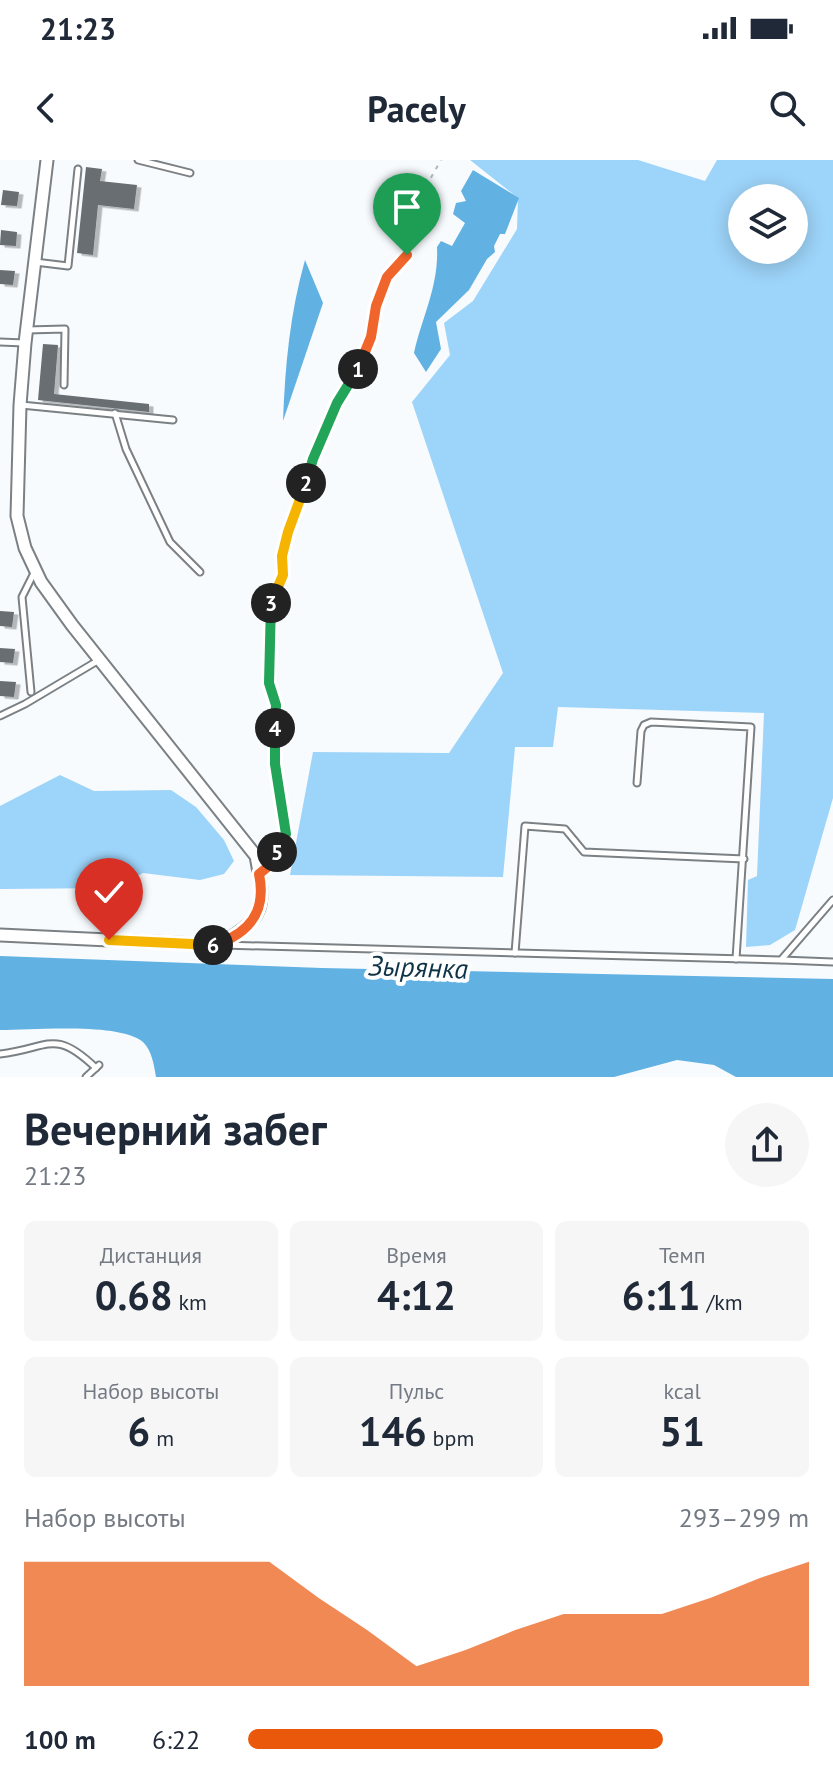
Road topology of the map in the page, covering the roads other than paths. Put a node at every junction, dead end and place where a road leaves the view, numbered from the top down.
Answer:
1 (47, 160) edge
2 (138, 160) edge
3 (160, 162) edge
4 (78, 169) dead end
5 (190, 173) dead end
6 (34, 262) junction
7 (25, 337) junction
8 (0, 342) edge
9 (64, 385) dead end
10 (20, 405) junction
11 (115, 413) junction
12 (173, 420) dead end
13 (36, 570) junction
14 (200, 572) dead end
15 (99, 659) junction
16 (31, 692) dead end
17 (0, 716) edge
18 (637, 783) dead end
19 (744, 859) junction
20 (833, 900) edge
21 (0, 935) edge
22 (218, 945) junction
23 (515, 953) junction
24 (736, 959) junction
25 (781, 960) junction
26 (833, 962) edge
27 (3, 1054) edge
28 (0, 1064) edge
29 (86, 1077) edge

1 - 6 street
2 - 3 lane
3 - 5 lane
4 - 6 lane
6 - 7 street
7 - 8 lane
7 - 9 lane
7 - 10 street
10 - 11 lane
10 - 13 street
11 - 12 lane
11 - 14 lane
13 - 15 street
13 - 16 lane
15 - 17 lane
15 - 22 street
18 - 19 lane
19 - 23 lane
19 - 24 lane
20 - 25 lane
21 - 22 street
22 - 23 lane
23 - 24 lane
24 - 25 lane
25 - 26 lane
27 - 28 lane
27 - 29 lane

